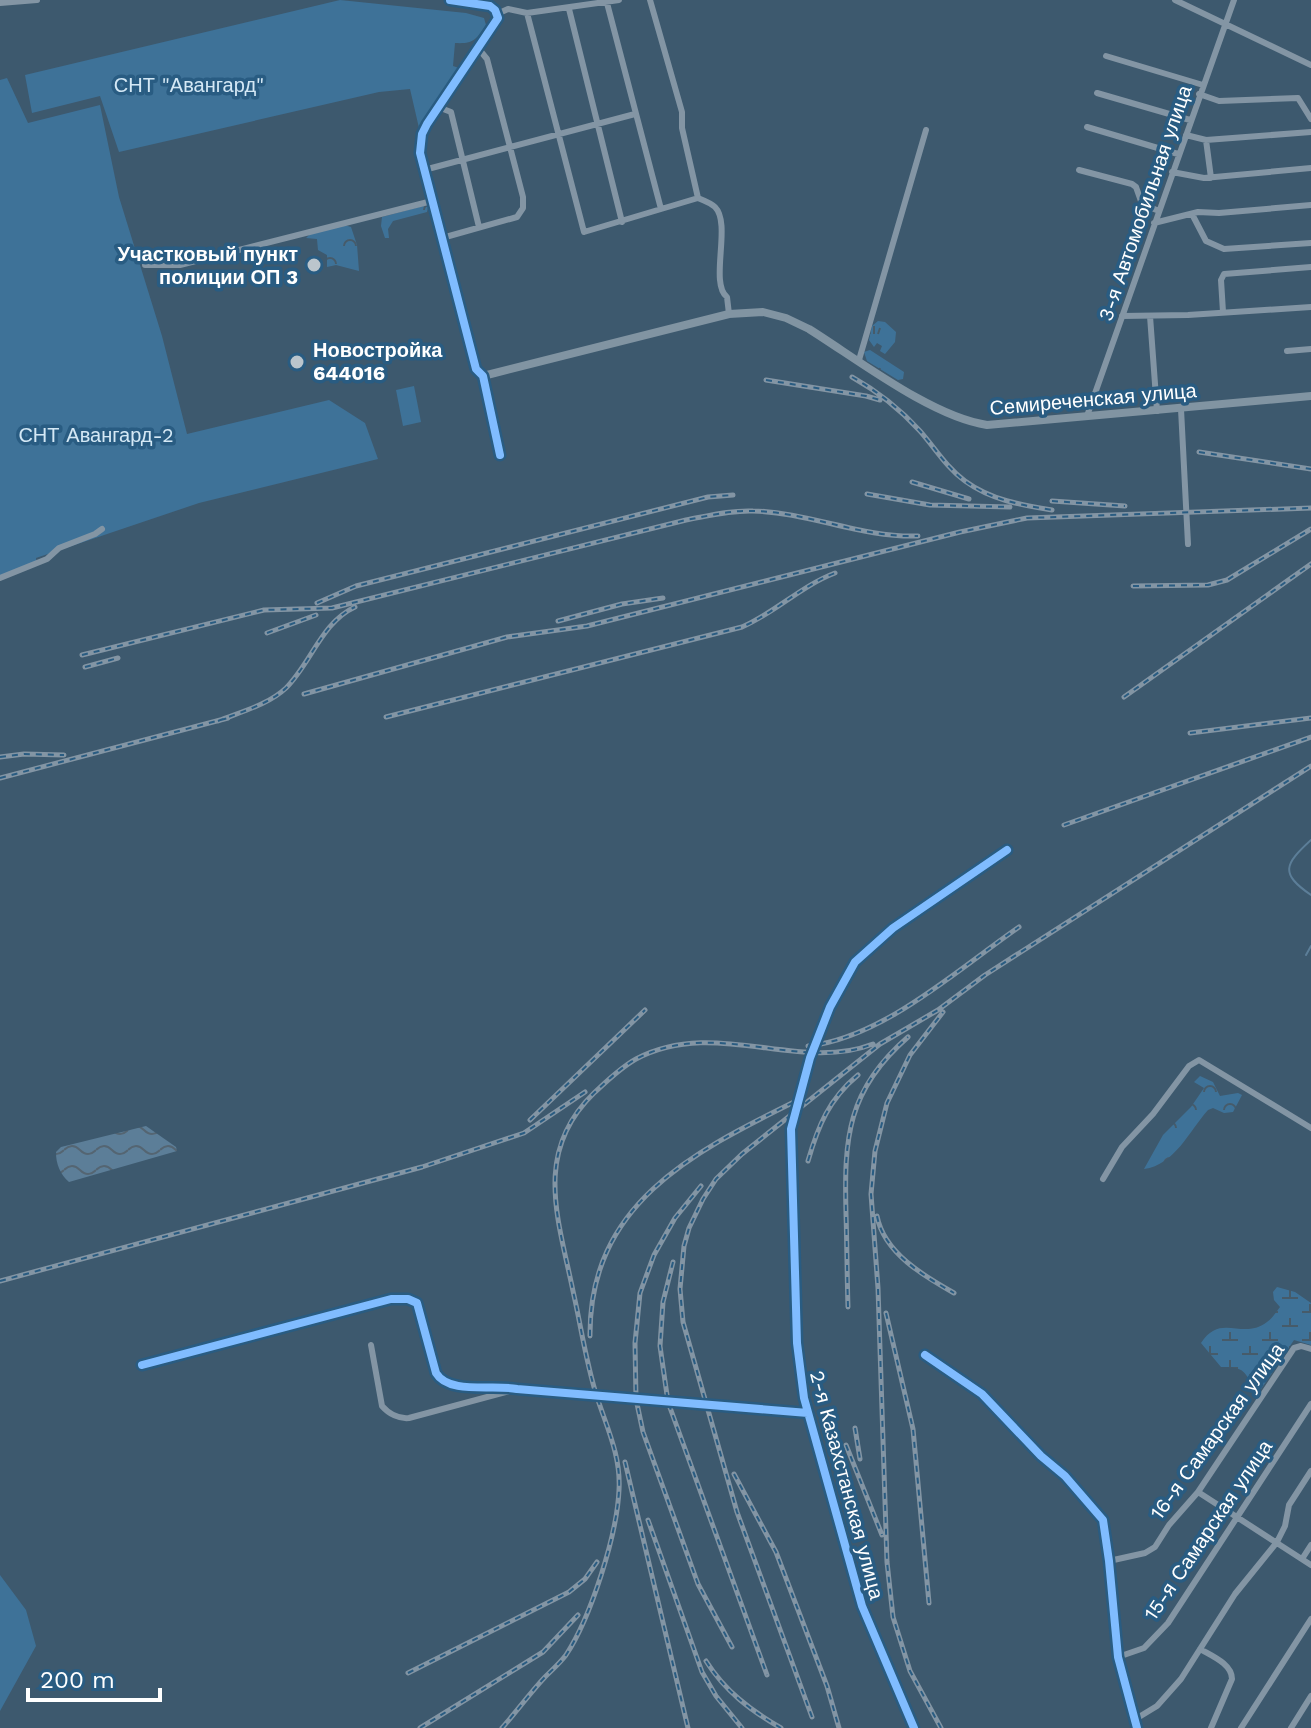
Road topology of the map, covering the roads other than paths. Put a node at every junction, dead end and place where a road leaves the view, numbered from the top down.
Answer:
1 (37, 0) edge
2 (450, 0) edge
3 (513, 0) edge
4 (619, 0) edge
5 (650, 0) edge
6 (1175, 0) edge
7 (1234, 0) edge
8 (0, 3) edge
9 (607, 3) junction
10 (508, 9) junction
11 (569, 9) junction
12 (527, 13) junction
13 (497, 14) junction
14 (1225, 23) junction
15 (478, 48) junction
16 (1106, 56) dead end
17 (1311, 65) edge
18 (1203, 85) junction
19 (1097, 93) dead end
20 (1199, 94) junction
21 (438, 107) junction
22 (635, 114) junction
23 (1311, 119) edge
24 (1190, 120) junction
25 (597, 123) junction
26 (1087, 127) dead end
27 (926, 130) dead end
28 (1311, 132) edge
29 (558, 134) junction
30 (1186, 135) junction
31 (1206, 140) junction
32 (511, 146) junction
33 (1178, 154) junction
34 (462, 159) junction
35 (1311, 168) edge
36 (424, 170) junction
37 (1079, 170) dead end
38 (1172, 172) junction
39 (1211, 178) junction
40 (698, 198) junction
41 (432, 201) junction
42 (1311, 205) edge
43 (661, 209) junction
44 (1159, 211) junction
45 (1192, 214) junction
46 (622, 222) junction
47 (1154, 223) junction
48 (479, 227) junction
49 (442, 238) junction
50 (1311, 243) edge
51 (145, 265) dead end
52 (1311, 267) edge
53 (1311, 307) edge
54 (1223, 312) junction
55 (729, 314) junction
56 (1122, 316) junction
57 (1150, 316) junction
58 (1311, 349) edge
59 (1287, 351) dead end
60 (859, 360) junction
61 (483, 376) junction
62 (1311, 396) edge
63 (1181, 409) junction
64 (1157, 411) junction
65 (1087, 416) junction
66 (500, 455) dead end
67 (102, 529) dead end
68 (1188, 544) dead end
69 (0, 578) edge
70 (1007, 850) dead end
71 (1311, 1128) edge
72 (1103, 1179) dead end
73 (371, 1345) dead end
74 (1311, 1349) edge
75 (925, 1355) dead end
76 (142, 1365) dead end
77 (517, 1389) junction
78 (1311, 1404) edge
79 (808, 1413) junction
80 (1311, 1471) edge
81 (1198, 1492) junction
82 (1238, 1517) junction
83 (1277, 1542) junction
84 (1311, 1545) edge
85 (1302, 1559) junction
86 (1109, 1561) junction
87 (1311, 1565) edge
88 (1311, 1619) edge
89 (1200, 1649) junction
90 (1118, 1657) junction
91 (1311, 1696) edge
92 (1134, 1720) junction
93 (1215, 1726) edge
94 (914, 1728) edge
95 (1137, 1728) edge
96 (1241, 1728) edge
97 (1291, 1728) edge

1 - 8 street
2 - 13 street
3 - 10 street
4 - 9 street
5 - 40 street
6 - 14 street
7 - 14 street, 3-я Автомобильная улица
9 - 11 street
9 - 22 street
10 - 12 street
10 - 13 street
11 - 12 street
11 - 25 street
12 - 29 street
13 - 15 street
14 - 17 street
14 - 18 street, 3-я Автомобильная улица
15 - 21 street
15 - 32 street
16 - 18 street
18 - 20 street, 3-я Автомобильная улица
19 - 24 street
20 - 23 street
20 - 24 street, 3-я Автомобильная улица
21 - 34 street
21 - 36 street
22 - 25 street
22 - 43 street
24 - 30 street, 3-я Автомобильная улица
25 - 29 street
25 - 46 street
26 - 33 street
27 - 60 street
28 - 31 street
29 - 32 street
29 - 46 street
30 - 31 street
30 - 33 street, 3-я Автомобильная улица
31 - 39 street
32 - 34 street
32 - 48 street
33 - 38 street, 3-я Автомобильная улица
34 - 36 street
34 - 48 street
35 - 39 street
36 - 41 street
37 - 44 street
38 - 39 street
38 - 44 street, 3-я Автомобильная улица
40 - 43 street
40 - 55 street
41 - 49 street
41 - 51 street
42 - 45 street
43 - 46 street
44 - 47 street, 3-я Автомобильная улица
45 - 47 street
45 - 50 street
47 - 56 street, 3-я Автомобильная улица
48 - 49 street
49 - 61 street
52 - 54 street
53 - 54 street
54 - 57 street
55 - 60 main road, Семиреченская улица
55 - 61 main road, Семиреченская улица
56 - 57 street
56 - 65 street, 3-я Автомобильная улица
57 - 64 street
58 - 59 street
60 - 65 main road, Семиреченская улица
61 - 66 street
62 - 63 main road, Семиреченская улица
63 - 64 main road, Семиреченская улица
63 - 68 street
64 - 65 main road, Семиреченская улица
67 - 69 street
70 - 79 street, 2-я Казахстанская улица
71 - 72 street
73 - 77 street
74 - 81 street, 16-я Самарская улица
75 - 86 street
76 - 77 street
77 - 79 street
78 - 82 street, 15-я Самарская улица
79 - 94 street, 2-я Казахстанская улица
80 - 83 street
81 - 82 street
81 - 86 street, 16-я Самарская улица
82 - 83 street
82 - 90 street, 15-я Самарская улица
83 - 85 street
83 - 89 street
84 - 85 street
85 - 87 street
86 - 90 street
88 - 96 street
89 - 92 street
89 - 93 street
90 - 92 street
91 - 97 street
92 - 95 street

